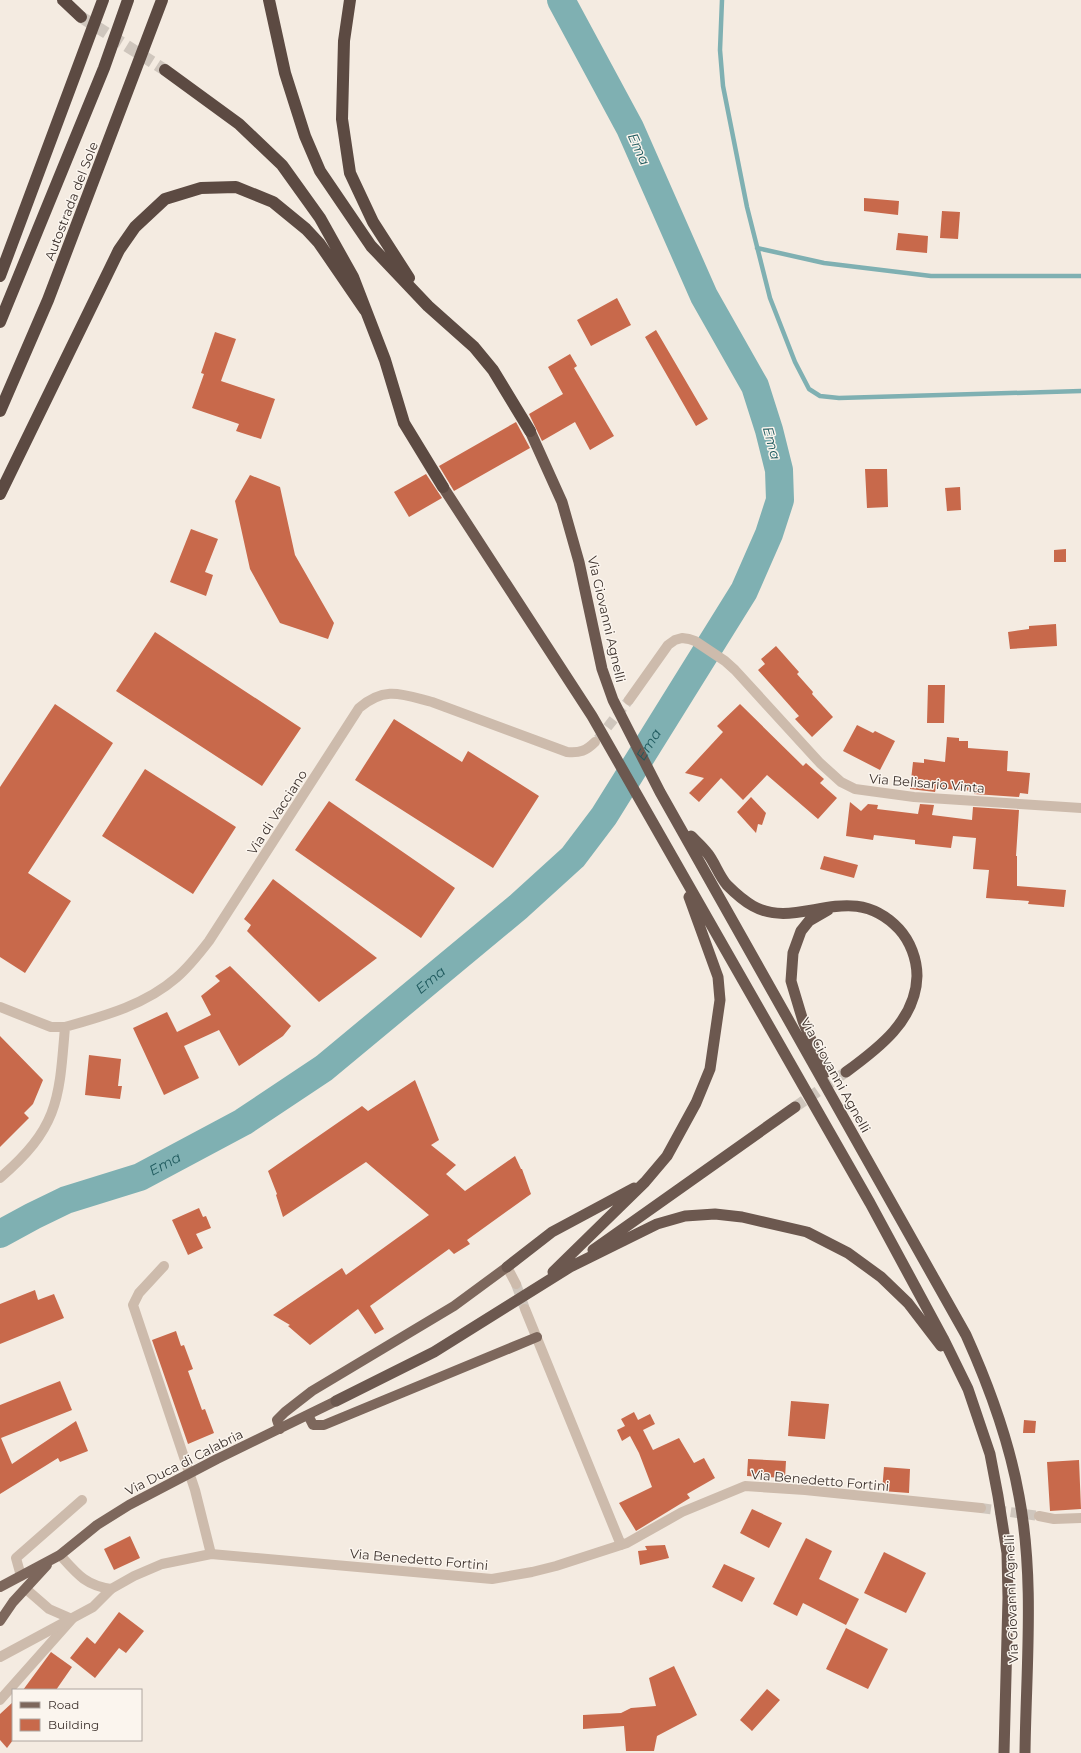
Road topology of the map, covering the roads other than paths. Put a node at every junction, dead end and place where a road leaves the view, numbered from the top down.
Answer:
1 (63, 0) edge
2 (103, 0) edge
3 (128, 0) edge
4 (162, 0) edge
5 (268, 0) edge
6 (350, 0) edge
7 (81, 17) tunnel mouth
8 (165, 70) tunnel mouth
9 (0, 276) edge
10 (428, 306) junction
11 (365, 310) junction
12 (0, 322) edge
13 (0, 411) edge
14 (530, 431) joint
15 (443, 487) joint
16 (0, 494) edge
17 (629, 700) tunnel mouth
18 (595, 742) tunnel mouth
19 (1081, 808) edge
20 (677, 821) junction
21 (677, 864) junction
22 (838, 905) junction
23 (0, 1007) edge
24 (65, 1026) junction
25 (807, 1041) junction
26 (846, 1072) tunnel mouth
27 (795, 1107) tunnel mouth
28 (0, 1178) edge
29 (645, 1182) junction
30 (164, 1266) dead end
31 (507, 1267) junction
32 (570, 1267) junction
33 (516, 1284) tunnel mouth
34 (536, 1288) junction
35 (525, 1309) tunnel mouth
36 (537, 1337) junction
37 (968, 1389) junction
38 (336, 1401) joint
39 (308, 1415) junction
40 (280, 1428) junction
41 (82, 1500) dead end
42 (981, 1508) tunnel mouth
43 (1039, 1516) tunnel mouth
44 (1081, 1518) edge
45 (621, 1545) junction
46 (211, 1554) junction
47 (56, 1557) junction
48 (21, 1576) junction
49 (0, 1587) edge
50 (26, 1589) junction
51 (111, 1589) junction
52 (72, 1619) junction
53 (0, 1621) edge
54 (0, 1657) edge
55 (0, 1700) edge
56 (1004, 1753) edge
57 (1026, 1753) edge

1 - 7 highway
2 - 9 highway
3 - 12 highway, Autostrada del Sole
4 - 13 highway, Autostrada del Sole
5 - 10 highway
6 - 10 highway
8 - 11 highway
10 - 14 highway
11 - 15 highway
11 - 16 highway
14 - 20 highway, Via Giovanni Agnelli
15 - 21 highway, Via Giovanni Agnelli
17 - 19 street, Via Belisario Vinta
18 - 24 street, Via di Vacciano
20 - 22 highway
20 - 25 highway, Via Giovanni Agnelli
21 - 29 highway
21 - 37 highway, Via Giovanni Agnelli
22 - 25 highway
22 - 26 highway
23 - 24 street, Via di Vacciano
24 - 28 street
25 - 57 highway, Via Giovanni Agnelli
27 - 32 highway
29 - 31 highway
29 - 34 highway
30 - 46 street
31 - 33 street
31 - 40 main road
32 - 34 highway
32 - 37 highway
34 - 38 highway
35 - 36 street
36 - 39 main road
36 - 45 street
37 - 56 highway, Via Giovanni Agnelli
38 - 39 main road, Via Duca di Calabria
39 - 40 main road, Via Duca di Calabria
40 - 47 main road, Via Duca di Calabria
41 - 48 street
42 - 45 street, Via Benedetto Fortini
43 - 44 street
45 - 46 street, Via Benedetto Fortini
46 - 51 street, Via Benedetto Fortini
47 - 48 main road, Via Duca di Calabria
47 - 50 main road, Via Duca di Calabria
47 - 51 street
48 - 49 main road, Via Duca di Calabria
50 - 52 street
50 - 53 main road, Via Duca di Calabria
51 - 52 street, Via Benedetto Fortini
52 - 54 street, Via Benedetto Fortini
52 - 55 street, Via Benedetto Fortini

